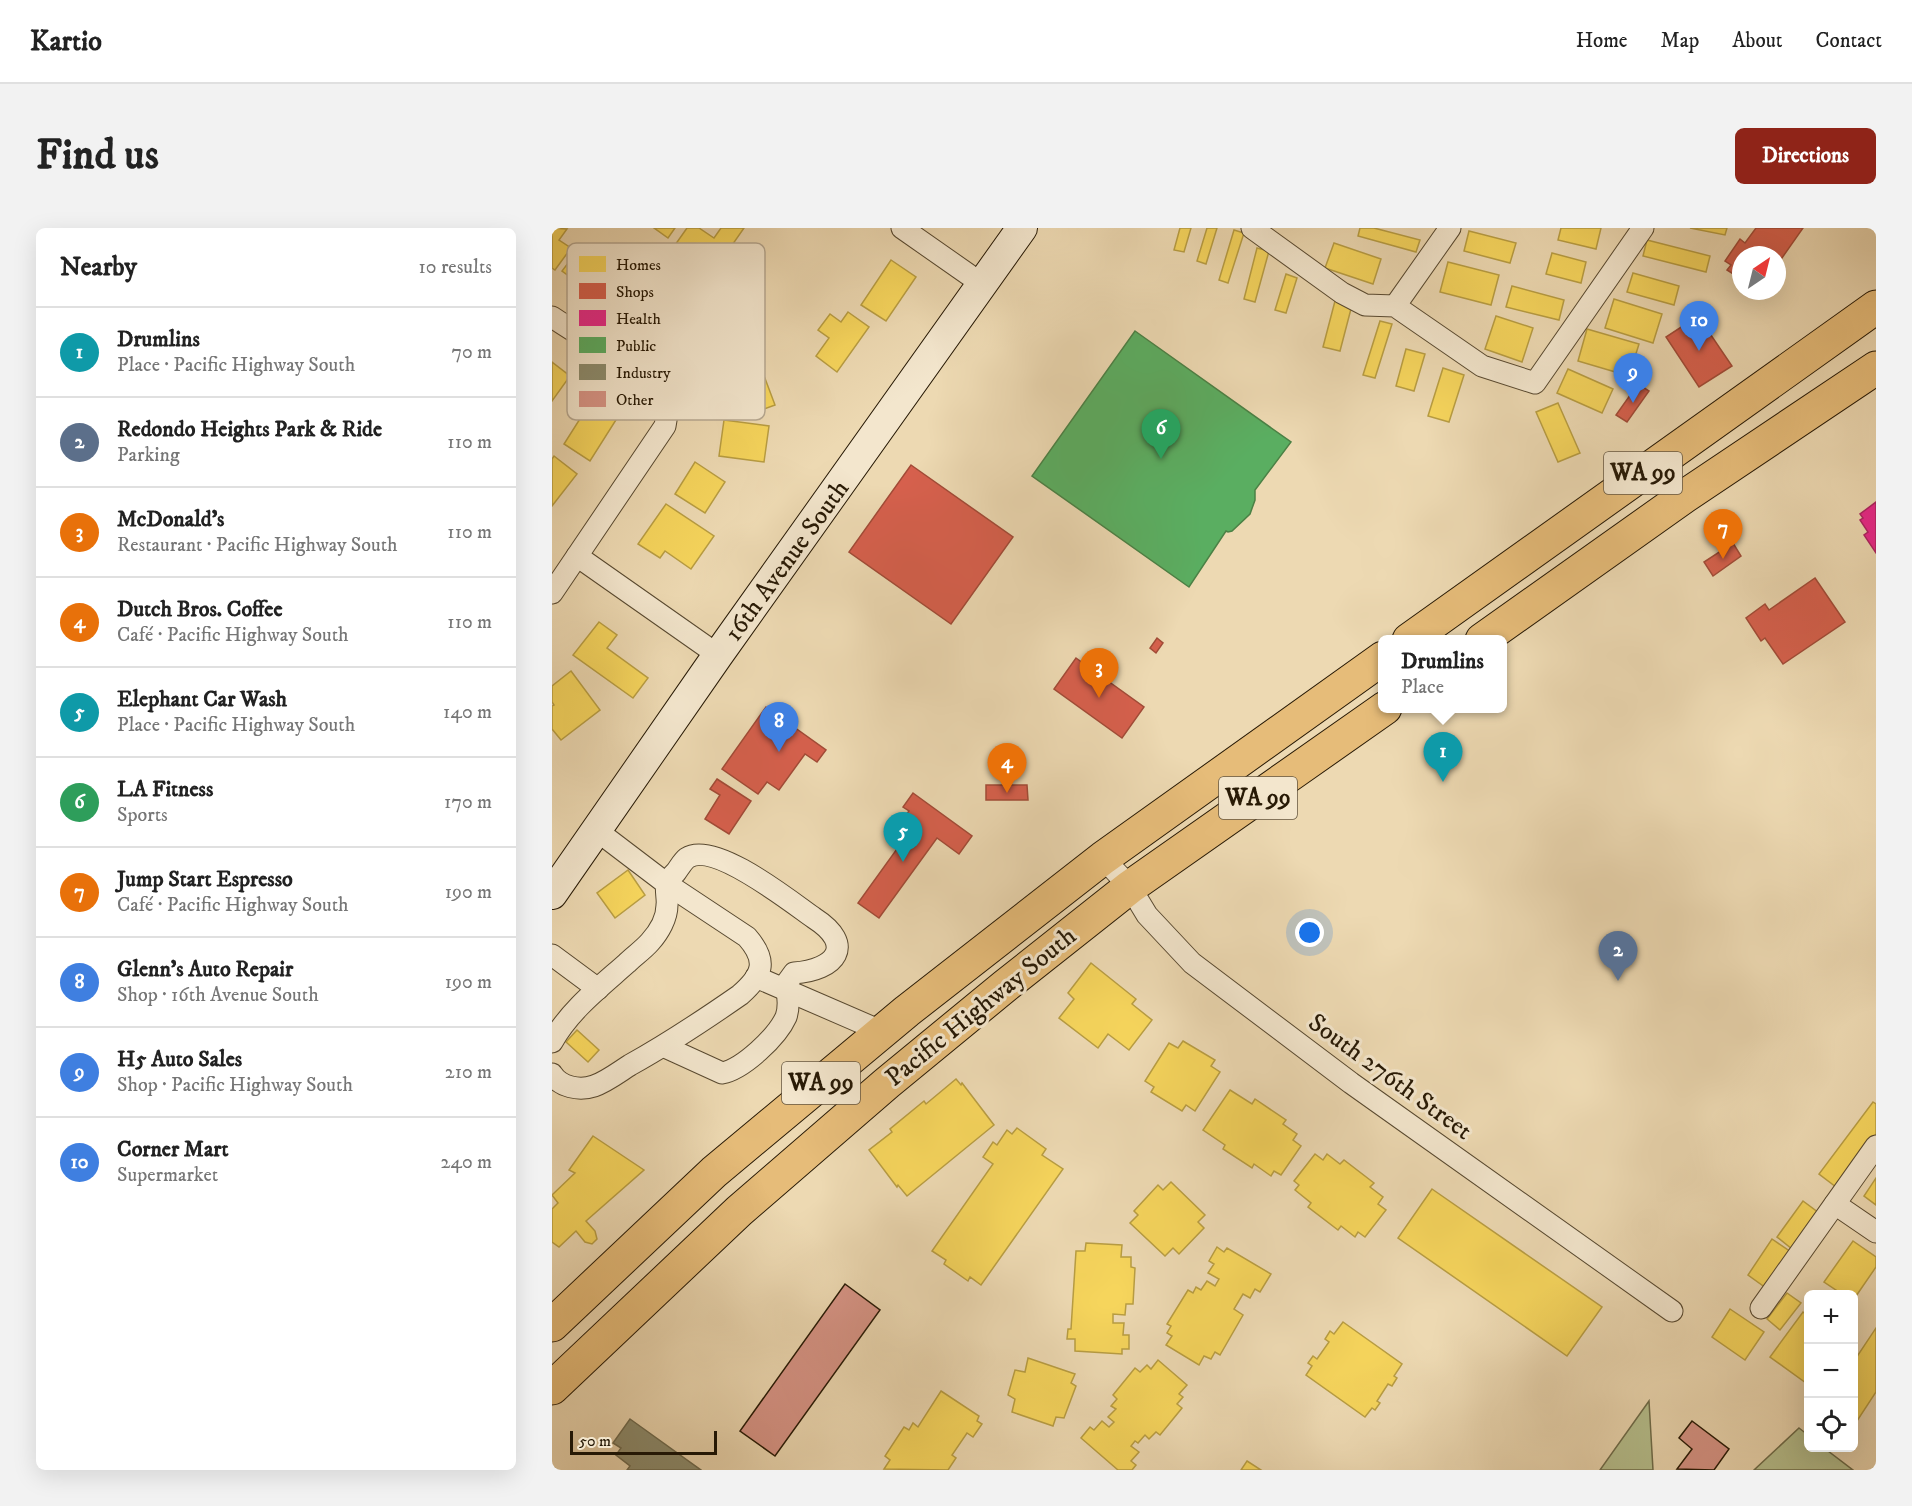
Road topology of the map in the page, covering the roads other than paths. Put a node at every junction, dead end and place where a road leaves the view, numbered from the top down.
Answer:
1 (902, 228) edge
2 (1022, 228) edge
3 (1450, 228) edge
4 (1643, 228) edge
5 (1260, 231) edge
6 (982, 284) junction
7 (1395, 306) junction
8 (1876, 307) edge
9 (552, 317) edge
10 (567, 327) edge
11 (1876, 368) edge
12 (666, 420) edge
13 (577, 556) junction
14 (552, 593) edge
15 (1415, 635) edge
16 (1488, 635) edge
17 (718, 655) junction
18 (1378, 662) edge
19 (1378, 713) edge
20 (596, 830) junction
21 (1103, 858) junction
22 (667, 884) junction
23 (1130, 887) junction
24 (552, 894) edge
25 (699, 906) junction
26 (650, 942) junction
27 (552, 955) edge
28 (756, 977) junction
29 (598, 989) junction
30 (787, 990) junction
31 (883, 1032) junction
32 (552, 1042) edge
33 (665, 1047) junction
34 (552, 1074) edge
35 (1876, 1146) edge
36 (1835, 1204) junction
37 (1876, 1232) edge
38 (1761, 1308) dead end
39 (1672, 1311) dead end
40 (552, 1325) edge
41 (552, 1388) edge

1 - 6 street
2 - 6 main road, 16th Avenue South
3 - 7 street
4 - 7 street
5 - 7 street
6 - 17 main road, 16th Avenue South
8 - 15 main road, WA 99
9 - 10 street
11 - 16 main road, WA 99
12 - 13 street
13 - 14 street
13 - 17 street
17 - 20 main road, 16th Avenue South
18 - 21 main road, Pacific Highway South / WA 99
19 - 23 main road, Pacific Highway South / WA 99
20 - 22 street
20 - 24 main road, 16th Avenue South
21 - 23 street, South 276th Street
21 - 31 main road, Pacific Highway South / WA 99
22 - 25 street
22 - 26 street
22 - 30 street
23 - 39 street, South 276th Street
23 - 41 main road, Pacific Highway South / WA 99
25 - 26 street
25 - 28 street
26 - 29 street
27 - 29 street
28 - 30 street
28 - 33 street
29 - 32 street
30 - 31 street
30 - 33 street
31 - 40 main road, Pacific Highway South / WA 99
33 - 34 street
35 - 36 street
36 - 37 street
36 - 38 street

